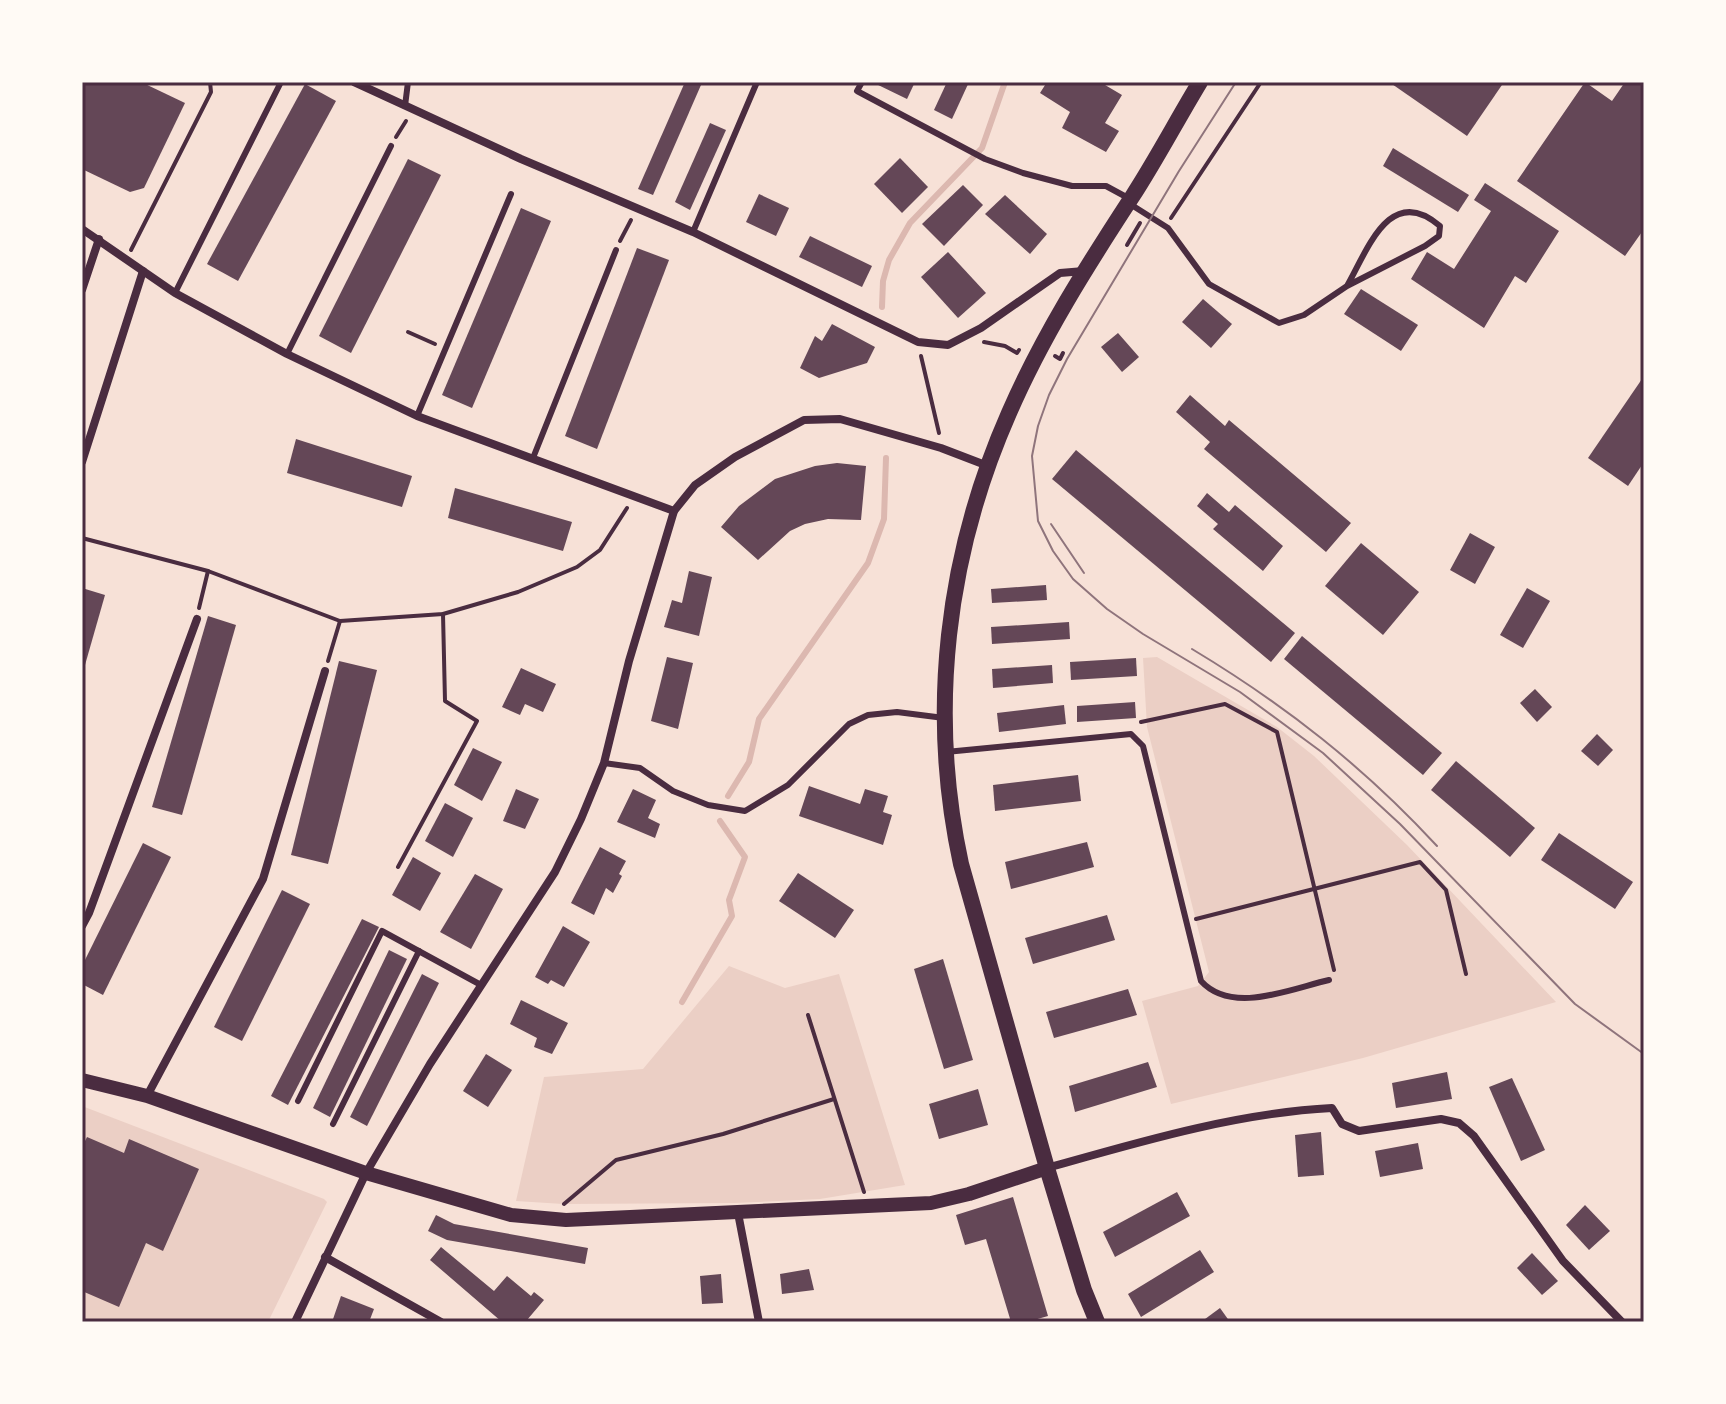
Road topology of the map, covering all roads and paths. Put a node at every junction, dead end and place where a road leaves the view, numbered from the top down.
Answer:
1 (210, 82) edge
2 (281, 82) edge
3 (354, 82) edge
4 (408, 82) edge
5 (757, 82) edge
6 (862, 82) edge
7 (1200, 82) edge
8 (1261, 82) edge
9 (409, 107) junction
10 (391, 146) joint
11 (511, 194) dead end
12 (1129, 201) junction
13 (636, 210) junction
14 (1146, 215) junction
15 (1165, 227) junction
16 (82, 229) edge
17 (693, 232) junction
18 (99, 239) junction
19 (1127, 245) dead end
20 (616, 250) joint
21 (127, 259) junction
22 (143, 271) junction
23 (1084, 271) junction
24 (1347, 286) junction
25 (82, 290) edge
26 (175, 293) junction
27 (408, 332) dead end
28 (918, 342) junction
29 (992, 343) dead end
30 (1005, 346) dead end
31 (444, 347) junction
32 (287, 354) junction
33 (417, 416) junction
34 (941, 448) junction
35 (533, 458) junction
36 (82, 462) edge
37 (988, 466) junction
38 (635, 497) junction
39 (674, 511) junction
40 (82, 538) edge
41 (208, 571) junction
42 (443, 614) junction
43 (197, 619) joint
44 (340, 621) junction
45 (325, 671) joint
46 (944, 718) junction
47 (1141, 722) dead end
48 (946, 752) junction
49 (604, 763) junction
50 (398, 867) dead end
51 (1314, 889) junction
52 (1186, 921) junction
53 (82, 926) edge
54 (419, 951) junction
55 (1466, 974) dead end
56 (1329, 980) joint
57 (481, 985) junction
58 (808, 1015) dead end
59 (82, 1080) edge
60 (147, 1096) junction
61 (834, 1099) junction
62 (298, 1101) dead end
63 (333, 1124) dead end
64 (1047, 1168) junction
65 (366, 1173) junction
66 (869, 1208) junction
67 (738, 1213) junction
68 (546, 1218) junction
69 (325, 1257) junction
70 (295, 1322) edge
71 (441, 1322) edge
72 (759, 1322) edge
73 (1097, 1322) edge
74 (1622, 1322) edge

1 - 21 path
2 - 26 lane
3 - 9 street
4 - 9 lane
5 - 17 lane
6 - 12 lane
7 - 12 main road
8 - 15 path
9 - 10 path
9 - 13 street
10 - 32 lane
11 - 31 lane
12 - 14 lane
12 - 23 main road
13 - 17 street
13 - 20 path
14 - 15 lane
14 - 19 path
15 - 24 lane
16 - 18 street
17 - 28 street
18 - 21 street
18 - 25 street
20 - 35 lane
21 - 22 street
22 - 26 street
22 - 36 street
23 - 28 street
23 - 37 main road
24 - 24 lane
26 - 32 street
27 - 31 path
28 - 34 path
29 - 30 path
31 - 33 lane
32 - 33 street
33 - 35 street
34 - 37 street
34 - 39 street
35 - 38 street
37 - 46 main road
38 - 39 street
38 - 42 path
39 - 49 street
40 - 41 path
41 - 43 path
41 - 44 path
42 - 44 path
42 - 50 path
43 - 53 street
44 - 45 path
45 - 60 street
46 - 48 main road
46 - 49 lane
47 - 51 path
48 - 52 lane
48 - 64 main road
49 - 57 street
51 - 52 path
51 - 55 path
51 - 56 path
52 - 56 lane
54 - 57 lane
54 - 62 lane
54 - 63 lane
57 - 65 street
58 - 61 path
59 - 60 street
60 - 65 street
61 - 66 path
61 - 68 path
64 - 66 street
64 - 73 main road
64 - 74 street
65 - 68 street
65 - 69 street
66 - 67 street
67 - 68 street
67 - 72 street
69 - 70 street
69 - 71 street

